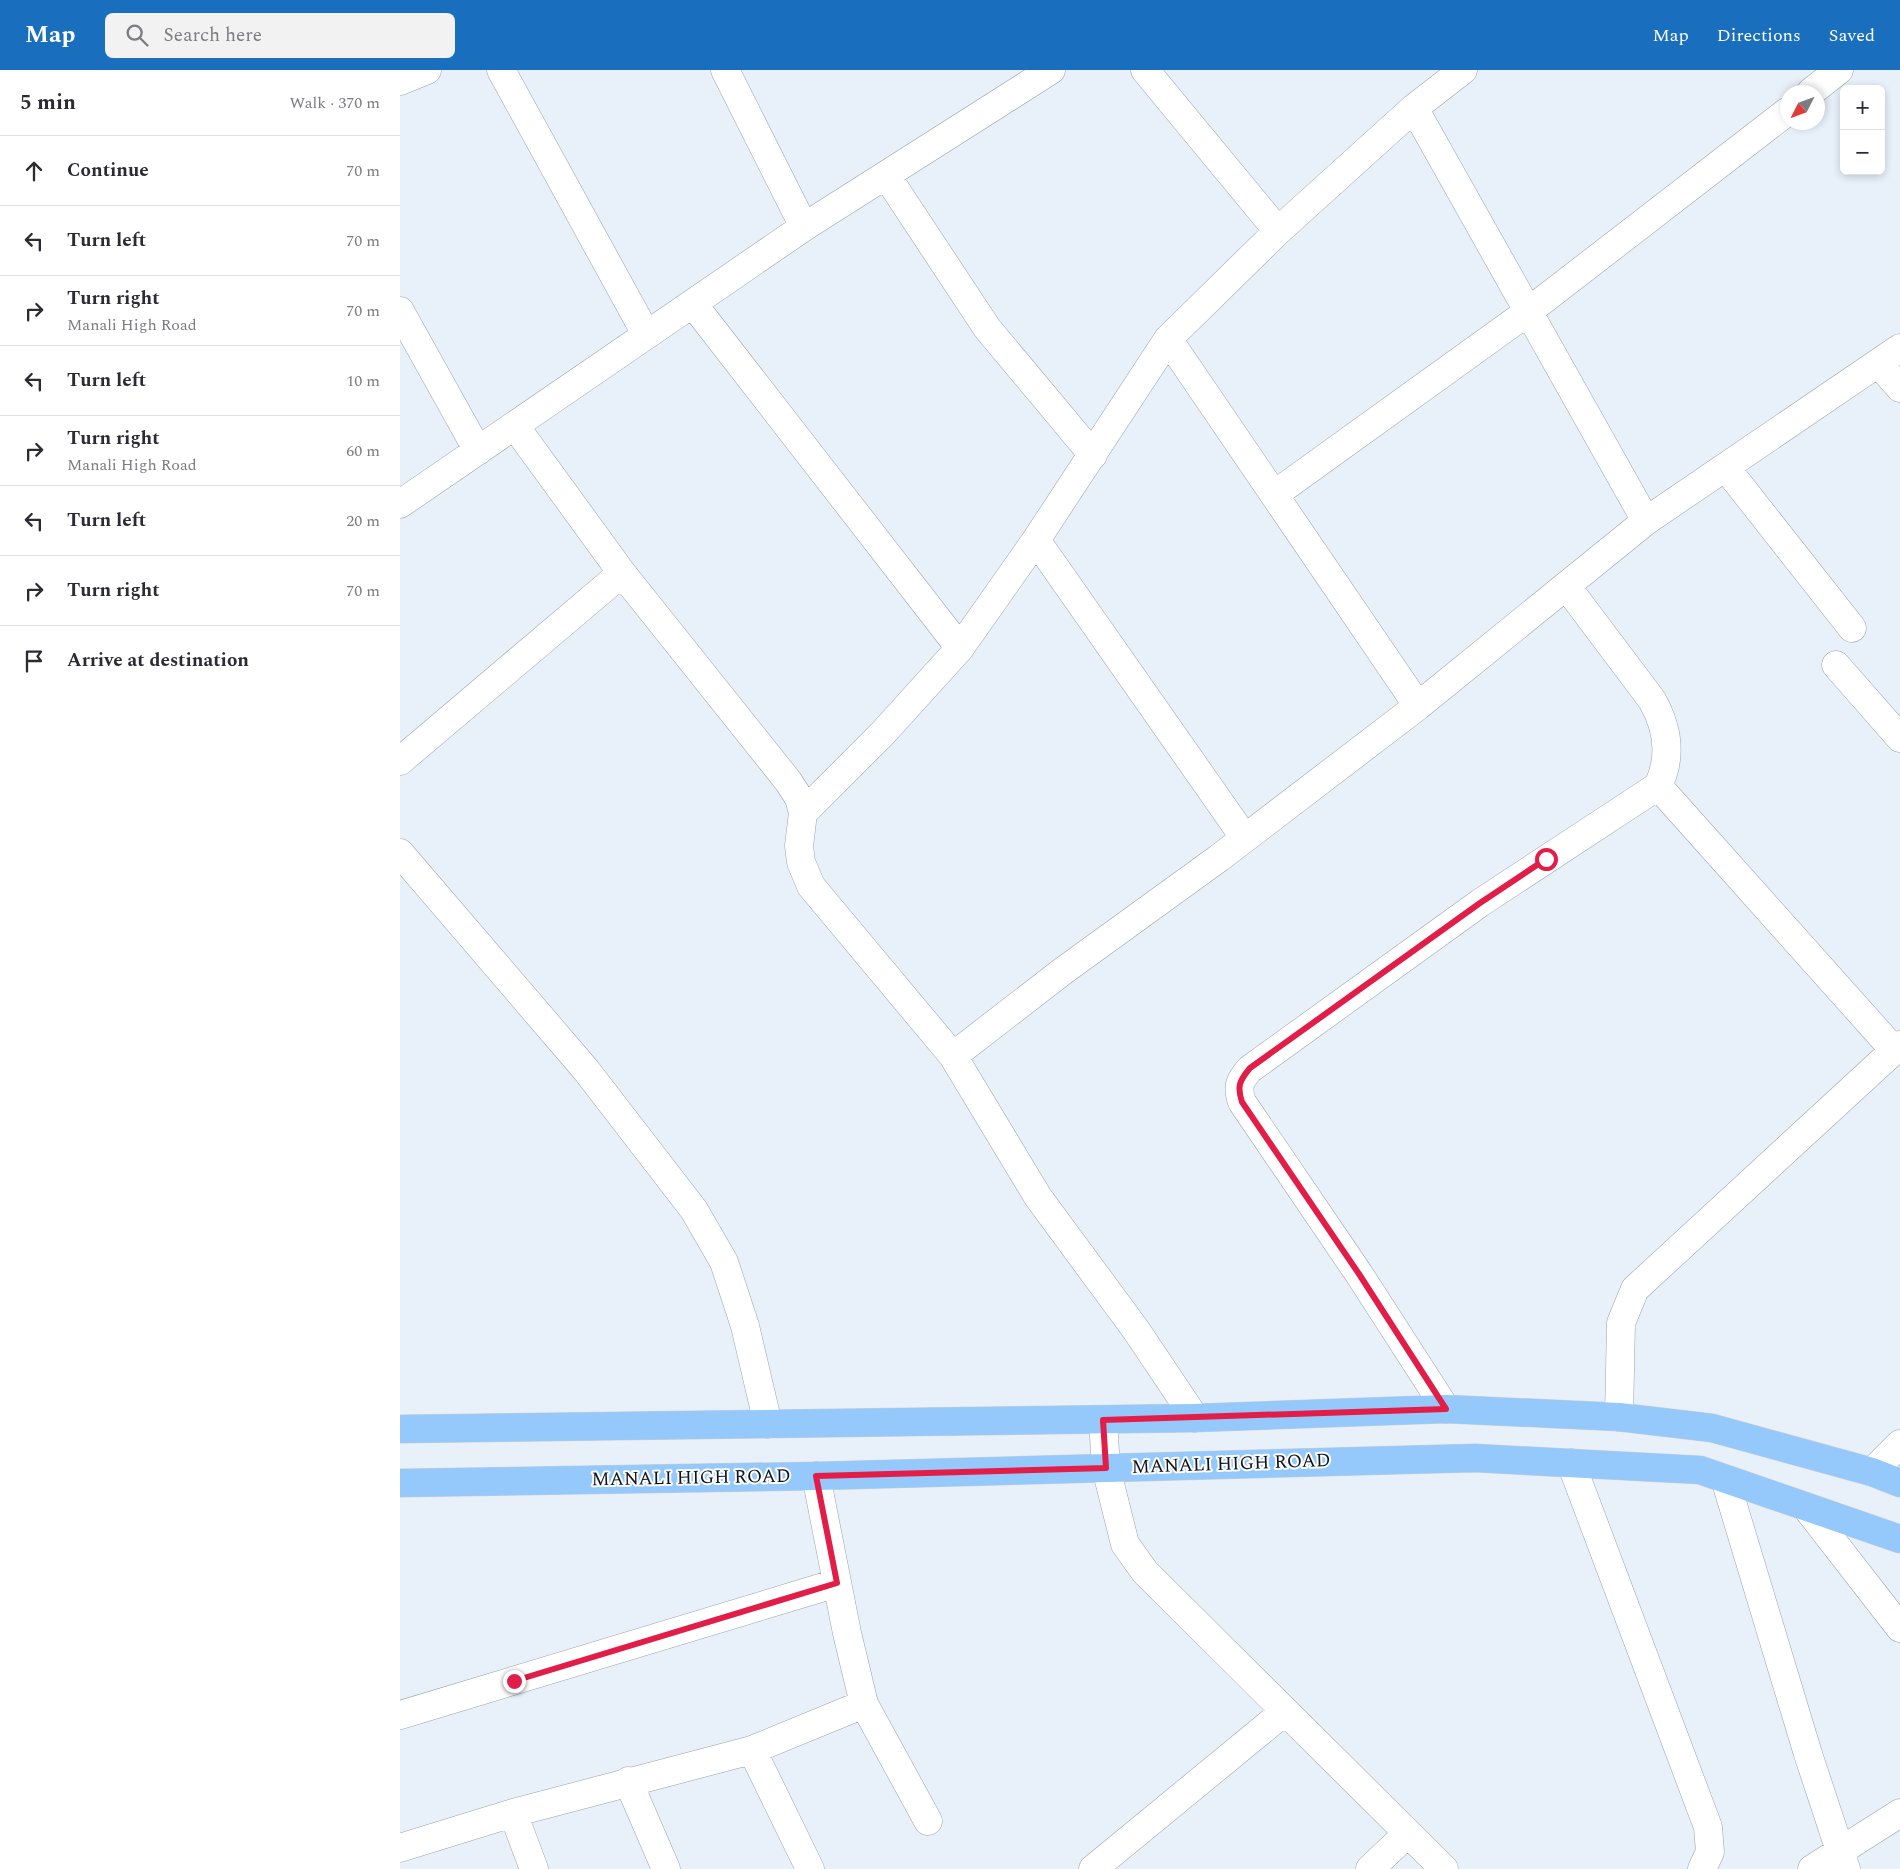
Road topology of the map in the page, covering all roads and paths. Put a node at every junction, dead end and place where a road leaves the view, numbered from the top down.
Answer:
1 (427, 70) edge
2 (501, 70) edge
3 (726, 70) edge
4 (1051, 70) edge
5 (1145, 70) edge
6 (1463, 70) edge
7 (1839, 70) edge
8 (400, 82) edge
9 (1820, 85) edge
10 (1414, 108) junction
11 (1780, 117) edge
12 (886, 176) junction
13 (804, 228) junction
14 (1278, 231) junction
15 (693, 304) junction
16 (400, 311) edge
17 (1529, 311) junction
18 (646, 334) junction
19 (1168, 339) junction
20 (1900, 348) edge
21 (1878, 363) junction
22 (1900, 388) edge
23 (515, 426) junction
24 (478, 451) junction
25 (1093, 455) junction
26 (1726, 468) junction
27 (1275, 494) junction
28 (400, 504) edge
29 (1646, 521) junction
30 (1036, 540) junction
31 (622, 573) junction
32 (1567, 587) junction
33 (1852, 628) dead end
34 (960, 648) junction
35 (1836, 665) dead end
36 (1418, 706) junction
37 (1900, 738) edge
38 (400, 761) edge
39 (1658, 786) junction
40 (803, 813) junction
41 (1244, 837) junction
42 (400, 853) edge
43 (1897, 1047) edge
44 (952, 1056) junction
45 (1446, 1409) junction
46 (1618, 1417) junction
47 (1195, 1418) junction
48 (1103, 1420) junction
49 (768, 1424) junction
50 (400, 1428) edge
51 (1900, 1444) edge
52 (1571, 1463) junction
53 (1106, 1468) junction
54 (1872, 1472) junction
55 (816, 1476) junction
56 (1725, 1479) junction
57 (1900, 1482) edge
58 (400, 1483) edge
59 (1806, 1507) junction
60 (1900, 1539) edge
61 (837, 1583) junction
62 (1900, 1628) edge
63 (864, 1704) junction
64 (1284, 1712) junction
65 (400, 1715) edge
66 (752, 1750) junction
67 (628, 1781) junction
68 (513, 1813) junction
69 (1900, 1813) edge
70 (928, 1821) dead end
71 (1408, 1833) junction
72 (400, 1848) edge
73 (1843, 1860) edge
74 (1710, 1867) edge
75 (534, 1869) edge
76 (666, 1869) edge
77 (810, 1869) edge
78 (1093, 1869) edge
79 (1370, 1869) edge
80 (1444, 1869) edge
81 (1812, 1869) edge

1 - 8 street
2 - 18 street
3 - 13 street
4 - 12 street
5 - 14 street
6 - 10 street
7 - 9 street
10 - 14 street
10 - 17 street
11 - 17 street
12 - 13 street
12 - 25 street
13 - 15 street
14 - 19 street
15 - 18 street
15 - 34 street
16 - 24 street
17 - 27 street
17 - 29 street
18 - 23 street
19 - 25 street
19 - 27 street
20 - 21 street
21 - 22 street
21 - 26 street
23 - 24 street
23 - 31 street
24 - 28 street
25 - 30 street
26 - 29 street
26 - 33 street
27 - 36 street
29 - 32 street
30 - 34 street
30 - 41 street
31 - 38 street
31 - 40 street
32 - 36 street
32 - 39 street
34 - 40 street
35 - 37 street
36 - 41 street
39 - 43 street
39 - 45 street
40 - 44 street
41 - 44 street
42 - 49 street
43 - 46 street
44 - 47 street
45 - 46 main road
45 - 47 main road
46 - 54 main road
47 - 48 main road
48 - 49 main road
48 - 53 street
49 - 50 main road
51 - 54 street
52 - 53 main road, MANALI HIGH ROAD
52 - 56 main road, MANALI HIGH ROAD
52 - 74 street
53 - 55 main road, MANALI HIGH ROAD
53 - 64 street
54 - 57 main road
55 - 58 main road, MANALI HIGH ROAD
55 - 61 street
56 - 59 main road, MANALI HIGH ROAD
56 - 73 street
59 - 60 main road, MANALI HIGH ROAD
59 - 62 street
61 - 63 street
61 - 65 street
63 - 66 street
63 - 70 street
64 - 71 street
64 - 78 street
66 - 67 street
66 - 77 street
67 - 68 street
67 - 76 street
68 - 72 street
68 - 75 street
69 - 73 street
71 - 79 street
71 - 80 street
73 - 81 street

